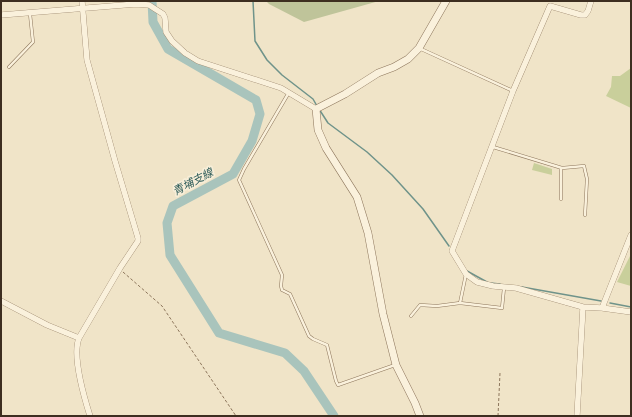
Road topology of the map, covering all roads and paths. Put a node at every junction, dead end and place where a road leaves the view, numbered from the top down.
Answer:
1 (82, 1) edge
2 (446, 1) edge
3 (590, 1) edge
4 (551, 3) edge
5 (82, 8) junction
6 (30, 13) junction
7 (1, 15) edge
8 (420, 48) junction
9 (9, 67) dead end
10 (513, 91) junction
11 (289, 92) junction
12 (319, 108) junction
13 (492, 147) junction
14 (561, 168) junction
15 (561, 199) dead end
16 (585, 215) dead end
17 (631, 235) edge
18 (120, 268) junction
19 (466, 274) junction
20 (504, 287) junction
21 (1, 301) edge
22 (460, 303) junction
23 (583, 307) junction
24 (602, 308) junction
25 (631, 312) edge
26 (411, 316) dead end
27 (79, 338) junction
28 (396, 365) junction
29 (500, 373) dead end
30 (90, 416) edge
31 (236, 416) edge
32 (420, 416) edge
33 (498, 416) edge
34 (577, 416) edge

1 - 5 street
2 - 8 street
3 - 4 street
4 - 10 street
5 - 6 street
5 - 11 street
5 - 18 street
6 - 7 street
6 - 9 lane
8 - 10 lane
8 - 12 street
10 - 13 street
11 - 12 street
11 - 28 lane
12 - 28 street
13 - 14 lane
13 - 19 street
14 - 15 lane
14 - 16 lane
17 - 24 street
18 - 27 street
18 - 31 path
19 - 20 street
19 - 22 lane
20 - 22 lane
20 - 23 street
21 - 27 street
22 - 26 lane
23 - 24 street
23 - 34 street
24 - 25 street
27 - 30 street
28 - 32 street
29 - 33 path

